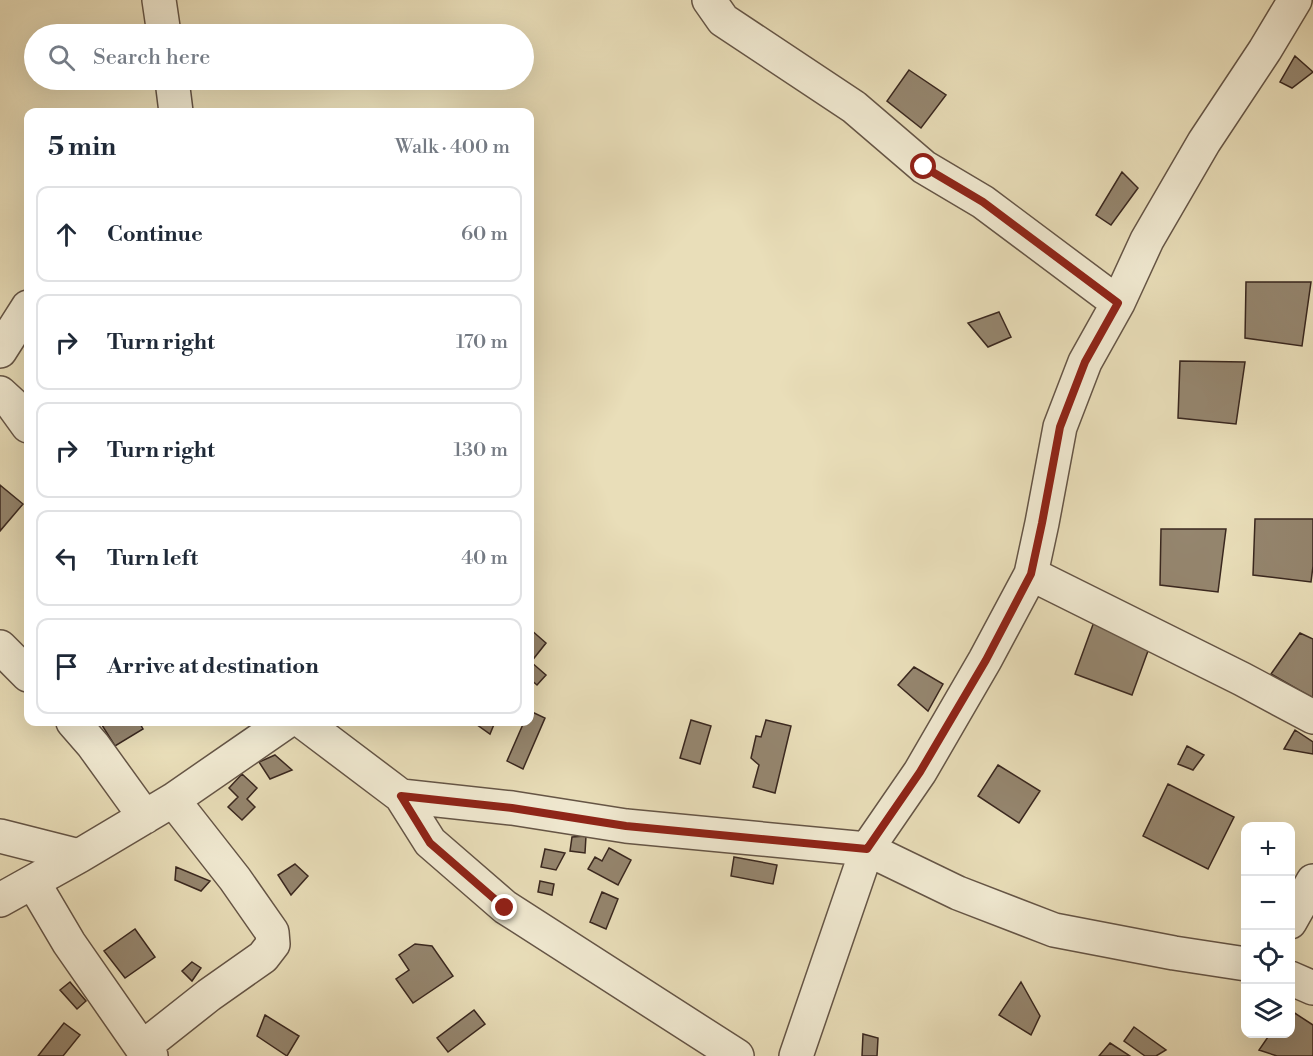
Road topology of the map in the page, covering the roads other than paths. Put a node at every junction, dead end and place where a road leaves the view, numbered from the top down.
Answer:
1 (159, 0) edge
2 (709, 0) edge
3 (1295, 0) edge
4 (163, 24) edge
5 (1118, 303) junction
6 (24, 313) edge
7 (0, 351) edge
8 (1031, 574) junction
9 (0, 647) edge
10 (24, 671) edge
11 (1313, 717) edge
12 (76, 726) edge
13 (280, 726) edge
14 (308, 726) edge
15 (401, 796) junction
16 (173, 800) junction
17 (145, 817) junction
18 (0, 836) edge
19 (867, 849) junction
20 (79, 856) junction
21 (1313, 881) edge
22 (33, 882) junction
23 (0, 900) edge
24 (1295, 913) edge
25 (1241, 963) edge
26 (1295, 980) edge
27 (1313, 988) edge
28 (147, 1052) edge
29 (736, 1056) edge
30 (796, 1056) edge

1 - 4 street
2 - 5 street
3 - 5 street
5 - 8 street
6 - 7 street
8 - 11 street
8 - 19 street
9 - 10 street
12 - 17 street
13 - 16 street
14 - 15 street
15 - 19 street
15 - 29 street
16 - 17 street
16 - 28 street
17 - 20 street
18 - 20 street
19 - 25 street
19 - 30 street
20 - 22 street
21 - 24 street
22 - 23 street
22 - 28 street
26 - 27 street

